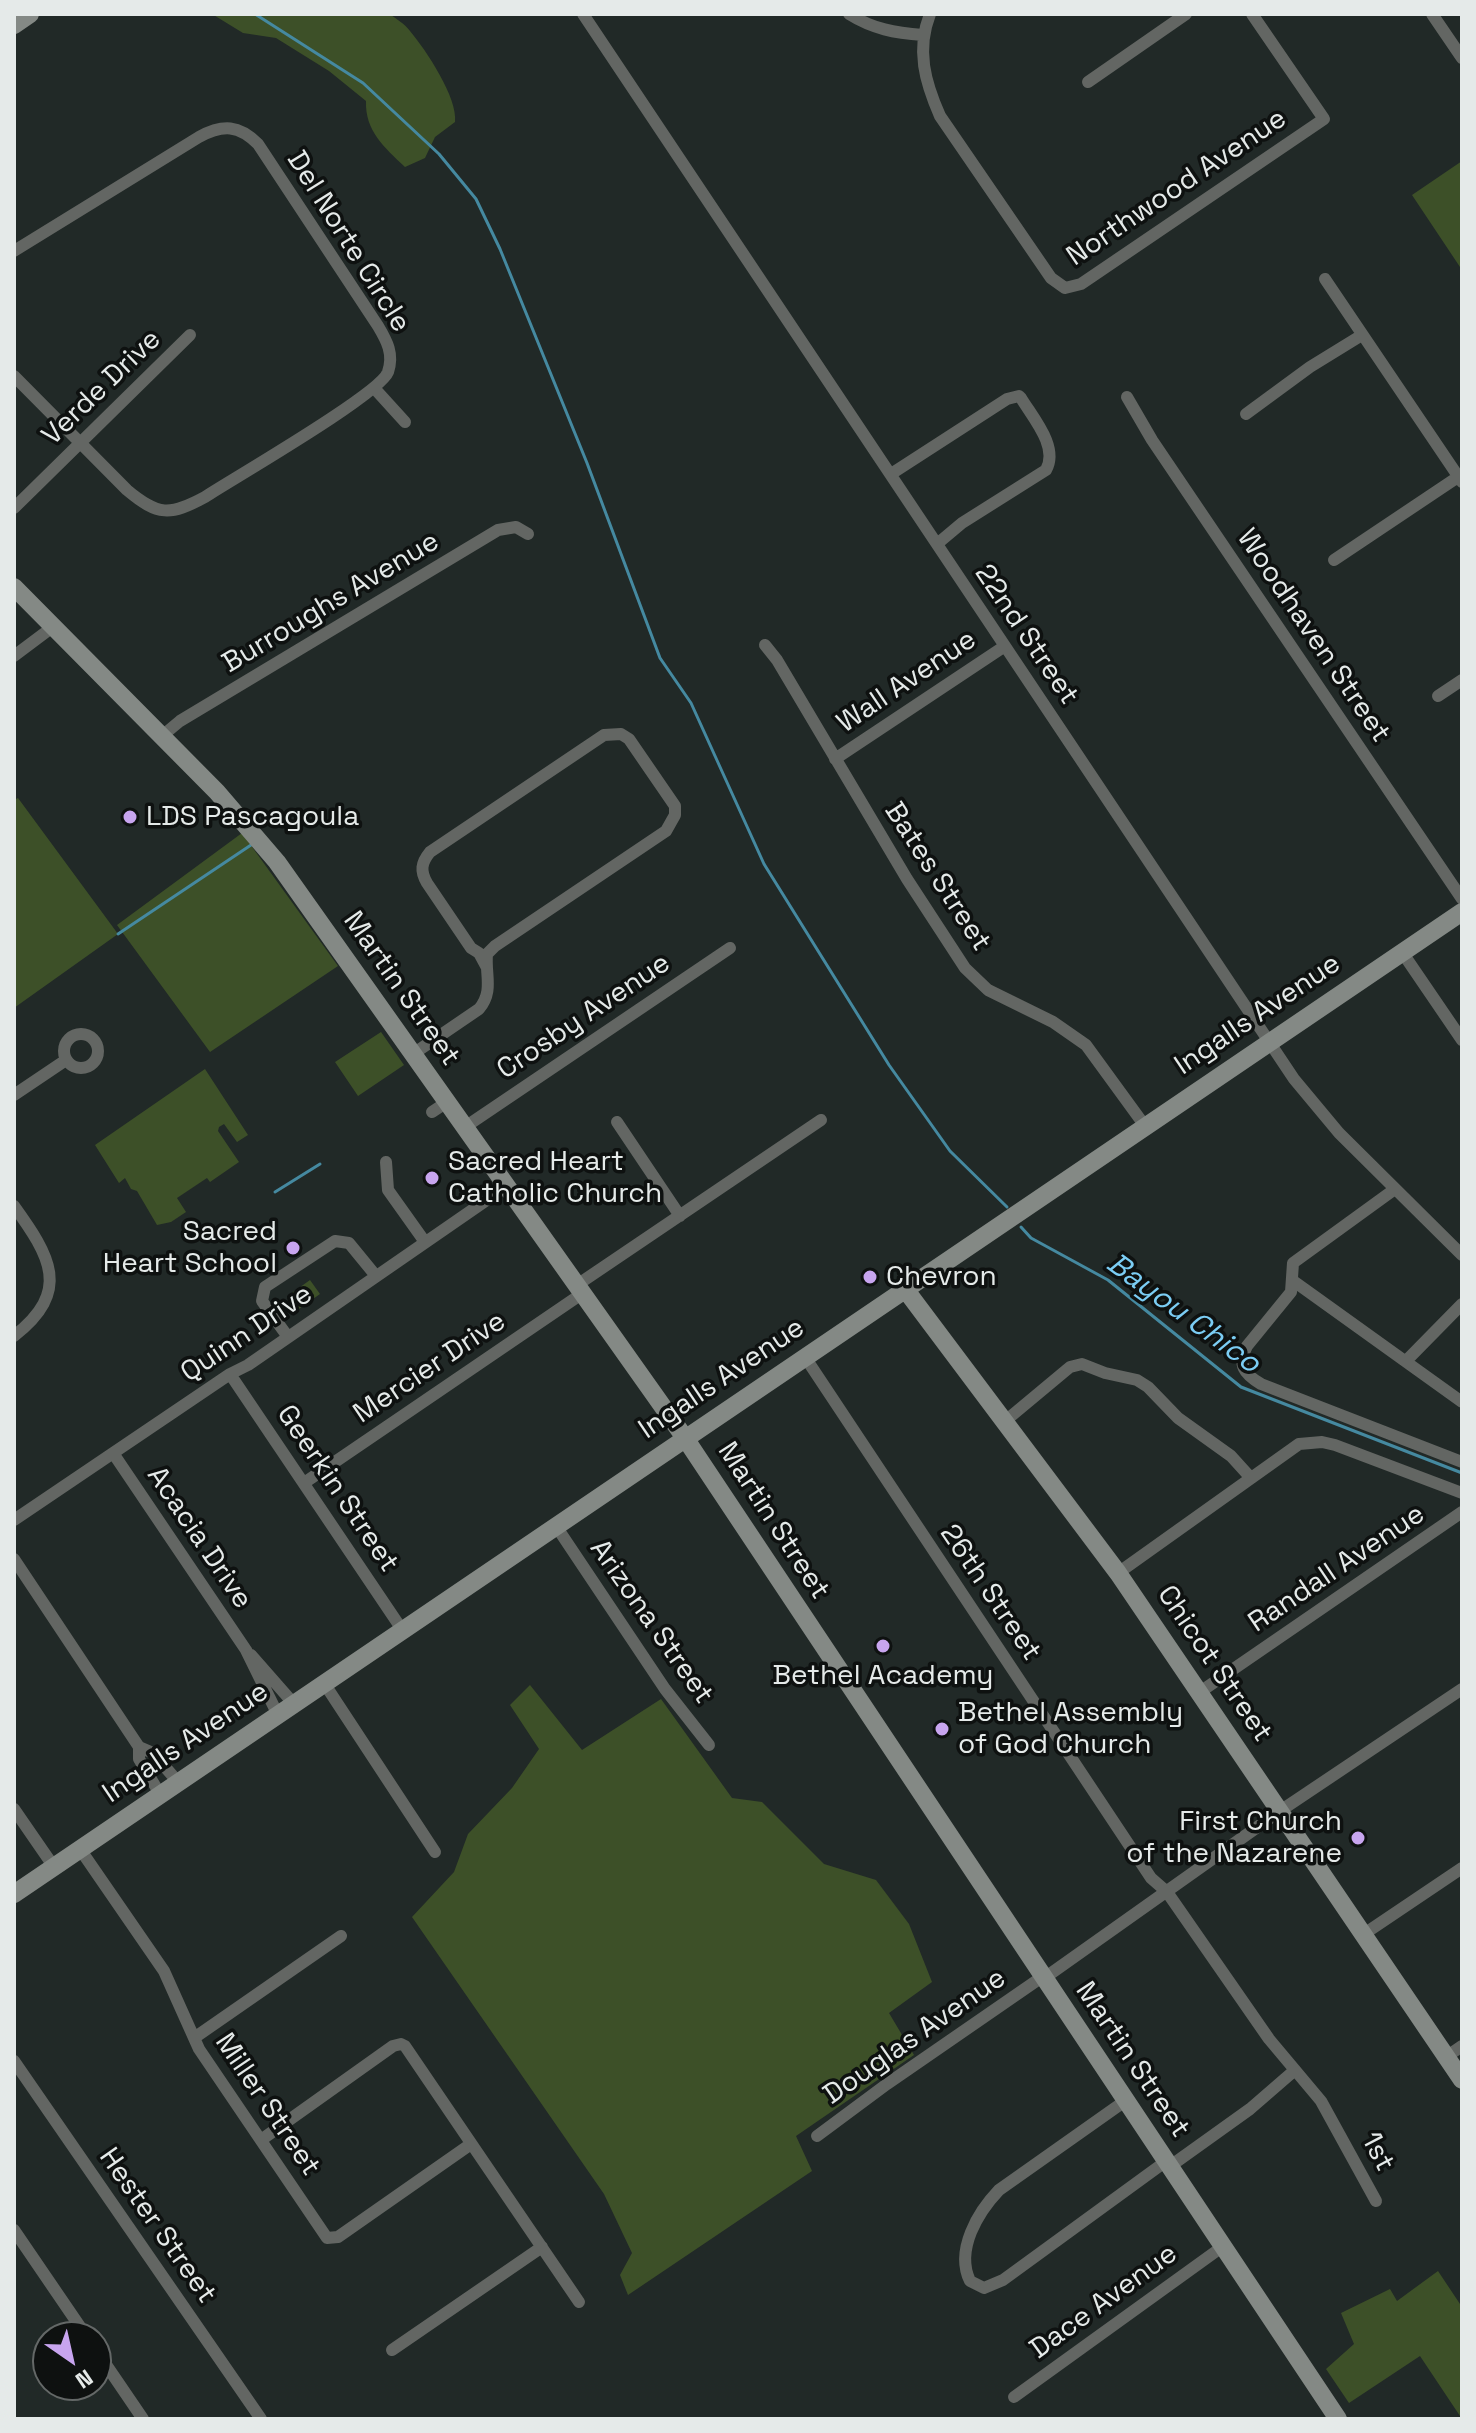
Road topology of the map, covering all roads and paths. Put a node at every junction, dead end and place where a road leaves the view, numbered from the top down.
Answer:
1 (30, 14) edge
2 (583, 14) edge
3 (849, 14) edge
4 (930, 14) edge
5 (1186, 14) edge
6 (1252, 14) edge
7 (1432, 14) edge
8 (14, 25) edge
9 (923, 35) junction
10 (1462, 58) edge
11 (1088, 82) dead end
12 (14, 251) edge
13 (1325, 279) dead end
14 (190, 335) dead end
15 (1362, 335) junction
16 (14, 376) edge
17 (375, 389) junction
18 (1127, 397) dead end
19 (1246, 414) dead end
20 (405, 422) dead end
21 (80, 442) junction
22 (891, 474) junction
23 (1460, 480) edge
24 (14, 508) edge
25 (528, 534) dead end
26 (937, 544) junction
27 (1334, 560) dead end
28 (14, 587) edge
29 (54, 626) junction
30 (765, 645) dead end
31 (1005, 646) junction
32 (14, 656) edge
33 (1462, 680) edge
34 (1438, 696) dead end
35 (162, 736) junction
36 (835, 759) junction
37 (1462, 899) edge
38 (1462, 912) edge
39 (730, 948) dead end
40 (1402, 952) junction
41 (484, 958) junction
42 (1462, 1040) edge
43 (1268, 1043) junction
44 (413, 1054) junction
45 (66, 1060) dead end
46 (14, 1095) edge
47 (821, 1120) dead end
48 (617, 1122) dead end
49 (1145, 1126) junction
50 (465, 1127) junction
51 (386, 1162) dead end
52 (507, 1186) junction
53 (1395, 1189) junction
54 (14, 1206) edge
55 (680, 1216) junction
56 (425, 1242) junction
57 (1462, 1255) edge
58 (376, 1276) junction
59 (1292, 1280) junction
60 (580, 1289) junction
61 (905, 1289) junction
62 (1462, 1304) edge
63 (14, 1336) edge
64 (288, 1337) junction
65 (805, 1357) junction
66 (1406, 1361) junction
67 (230, 1374) junction
68 (1462, 1402) edge
69 (1004, 1422) junction
70 (685, 1438) junction
71 (113, 1453) junction
72 (1462, 1462) edge
73 (1250, 1477) junction
74 (304, 1483) junction
75 (1462, 1493) edge
76 (1462, 1512) edge
77 (14, 1520) edge
78 (556, 1526) junction
79 (14, 1559) edge
80 (1118, 1573) junction
81 (403, 1631) junction
82 (246, 1650) junction
83 (324, 1683) junction
84 (1462, 1689) edge
85 (1200, 1692) junction
86 (294, 1704) junction
87 (278, 1715) junction
88 (709, 1745) dead end
89 (139, 1747) junction
90 (178, 1782) junction
91 (160, 1794) junction
92 (14, 1809) edge
93 (1280, 1811) junction
94 (80, 1849) junction
95 (435, 1852) dead end
96 (54, 1867) junction
97 (1462, 1868) edge
98 (1167, 1892) junction
99 (14, 1894) edge
100 (1364, 1934) junction
101 (341, 1936) dead end
102 (1043, 1978) junction
103 (194, 2038) junction
104 (1454, 2052) edge
105 (14, 2061) edge
106 (1295, 2070) junction
107 (1462, 2080) edge
108 (1125, 2101) junction
109 (1335, 2125) joint
110 (817, 2136) dead end
111 (261, 2140) junction
112 (471, 2144) junction
113 (1167, 2164) junction
114 (1376, 2201) dead end
115 (14, 2230) edge
116 (542, 2247) junction
117 (1222, 2247) junction
118 (579, 2302) dead end
119 (76, 2321) edge
120 (392, 2350) dead end
121 (112, 2373) edge
122 (1014, 2397) dead end
123 (143, 2419) edge
124 (261, 2419) edge
125 (1338, 2419) edge

1 - 8 main road
2 - 22 street, 22nd Street
3 - 9 street
4 - 9 street
5 - 11 street
6 - 9 street, Northwood Avenue
7 - 10 street
12 - 17 street, Del Norte Circle
13 - 15 street
14 - 21 street, Verde Drive
15 - 19 street
15 - 23 street
16 - 21 street
17 - 20 street
17 - 21 street
18 - 37 street, Woodhaven Street
21 - 24 street, Verde Drive
22 - 26 street, 22nd Street
22 - 26 street
23 - 27 street
25 - 35 street, Burroughs Avenue
26 - 31 street, 22nd Street
28 - 29 main road, Martin Street
29 - 32 street
29 - 35 main road, Martin Street
30 - 36 street, Bates Street
31 - 36 street, Wall Avenue
31 - 43 street, 22nd Street
33 - 34 street
35 - 44 main road, Martin Street
36 - 49 street, Bates Street
38 - 40 main road, Ingalls Avenue
39 - 50 street, Crosby Avenue
40 - 42 street
40 - 43 main road, Ingalls Avenue
41 - 41 street
41 - 44 street
43 - 49 main road, Ingalls Avenue
43 - 53 street, 22nd Street
44 - 50 main road, Martin Street
45 - 46 street
47 - 55 street, Mercier Drive
48 - 55 street
49 - 61 main road, Ingalls Avenue
50 - 52 main road, Martin Street
51 - 56 street
52 - 56 street, Quinn Drive
52 - 60 main road, Martin Street
53 - 57 street, 22nd Street
53 - 59 street
54 - 63 street
55 - 60 street, Mercier Drive
56 - 58 street, Quinn Drive
58 - 64 street, Quinn Drive
58 - 64 street
59 - 66 street
59 - 72 street
60 - 70 main road, Martin Street
60 - 74 street, Mercier Drive
61 - 65 main road, Ingalls Avenue
61 - 69 main road, Chicot Street
62 - 66 street
64 - 67 street, Quinn Drive
65 - 70 main road, Ingalls Avenue
65 - 98 street, 26th Street
66 - 68 street
67 - 71 street, Quinn Drive
67 - 74 street, Geerkin Street
69 - 73 street
69 - 80 main road, Chicot Street
70 - 78 main road, Ingalls Avenue
70 - 102 main road, Martin Street
71 - 77 street, Quinn Drive
71 - 82 street, Acacia Drive
73 - 75 street
73 - 80 street
74 - 81 street, Geerkin Street
76 - 85 street, Randall Avenue
78 - 81 main road, Ingalls Avenue
78 - 88 street, Arizona Street
79 - 89 street
80 - 85 main road, Chicot Street
81 - 83 main road, Ingalls Avenue
82 - 86 street, Acacia Drive
82 - 87 street, Acacia Drive
83 - 86 main road, Ingalls Avenue
83 - 95 street
84 - 93 street, Douglas Avenue
85 - 93 main road, Chicot Street
86 - 87 main road, Ingalls Avenue
87 - 90 main road, Ingalls Avenue
89 - 90 street
89 - 91 street
90 - 91 main road, Ingalls Avenue
91 - 94 main road, Ingalls Avenue
92 - 96 street
93 - 98 street, Douglas Avenue
93 - 100 main road, Chicot Street
94 - 96 main road, Ingalls Avenue
94 - 103 street, Miller Street
96 - 99 main road, Ingalls Avenue
97 - 100 street
98 - 102 street, Douglas Avenue
98 - 106 street, 26th Street
100 - 104 main road, Chicot Street
101 - 103 street
102 - 108 main road, Martin Street
102 - 110 street, Douglas Avenue
103 - 111 street, Miller Street
104 - 107 main road, Chicot Street
105 - 124 street, Hester Street
106 - 109 street, 26th Street
106 - 113 street
108 - 113 main road, Martin Street
108 - 113 street
109 - 114 street, 1st
111 - 112 street, Miller Street
111 - 112 street
112 - 116 street
113 - 117 main road, Martin Street
115 - 119 street
116 - 118 street
116 - 120 street
117 - 122 street, Dace Avenue
117 - 125 main road, Martin Street
121 - 123 street

